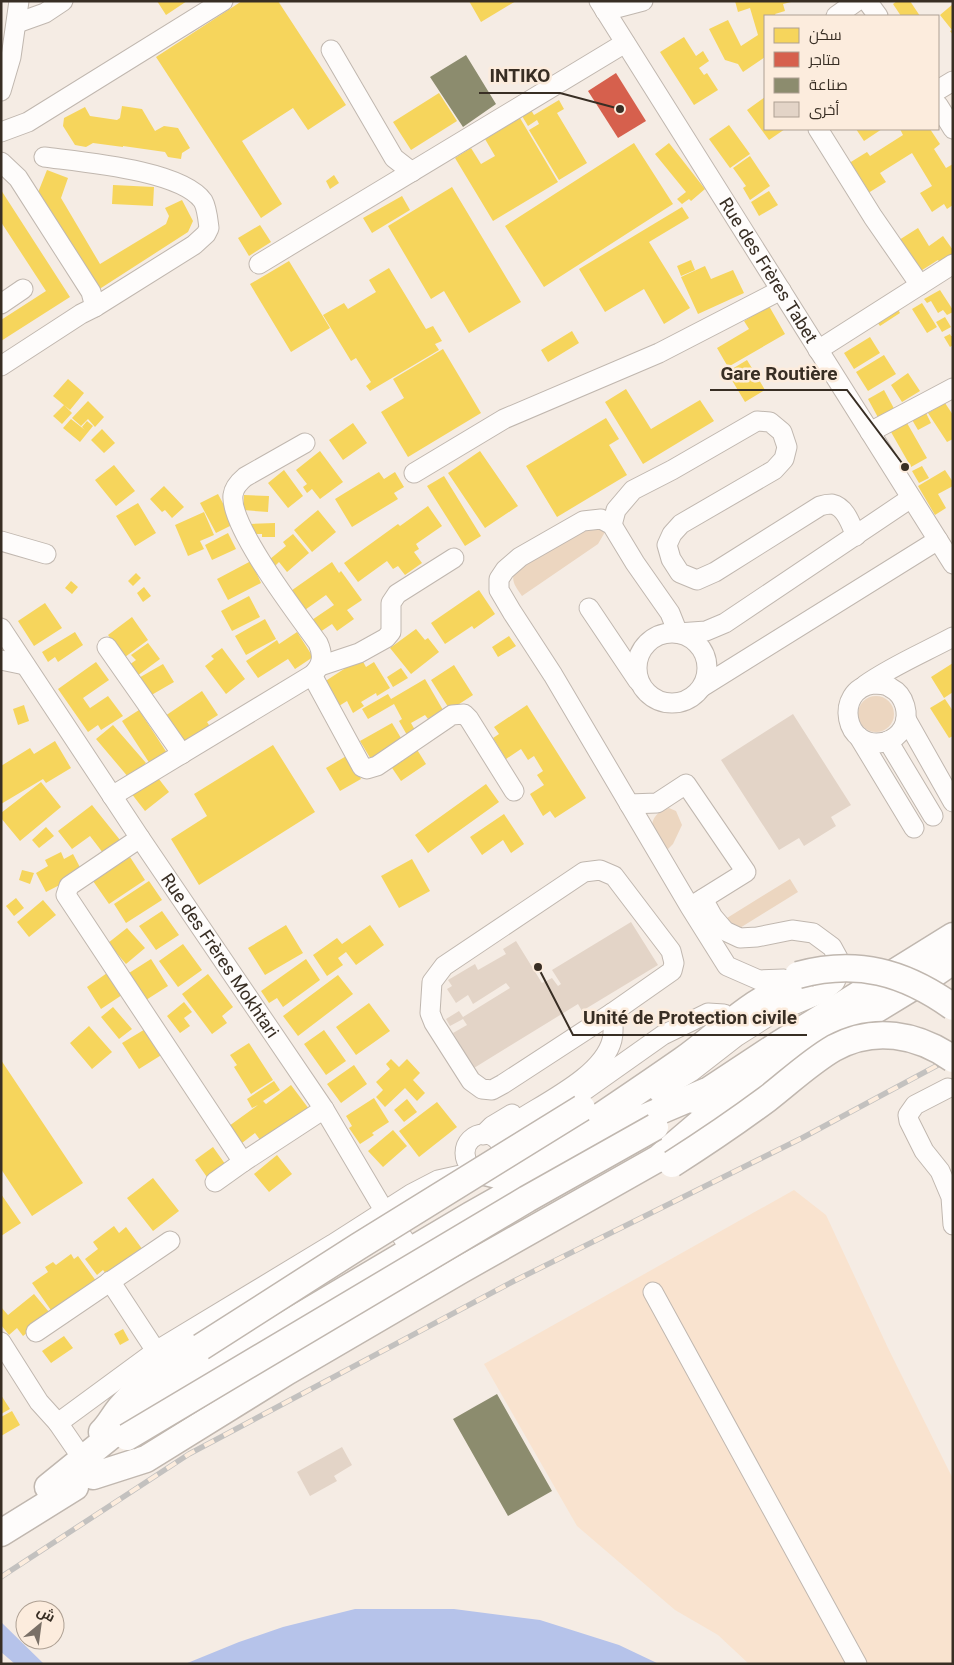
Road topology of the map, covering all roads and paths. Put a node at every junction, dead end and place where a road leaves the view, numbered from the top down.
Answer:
1 (19, 1) edge
2 (63, 1) edge
3 (223, 1) edge
4 (643, 1) edge
5 (857, 1) edge
6 (867, 1) edge
7 (602, 6) edge
8 (837, 15) edge
9 (877, 15) edge
10 (17, 23) junction
11 (625, 43) junction
12 (331, 50) dead end
13 (953, 81) edge
14 (939, 89) edge
15 (1, 91) edge
16 (939, 107) edge
17 (953, 129) edge
18 (819, 130) edge
19 (1, 132) edge
20 (44, 157) dead end
21 (2, 160) edge
22 (412, 172) junction
23 (259, 264) dead end
24 (953, 264) edge
25 (920, 285) junction
26 (23, 289) dead end
27 (781, 290) junction
28 (1, 304) edge
29 (95, 307) junction
30 (818, 350) junction
31 (1, 366) edge
32 (953, 388) edge
33 (870, 432) junction
34 (305, 443) dead end
35 (414, 473) dead end
36 (911, 498) junction
37 (612, 525) junction
38 (856, 536) junction
39 (938, 540) junction
40 (1, 541) edge
41 (46, 554) dead end
42 (454, 558) dead end
43 (953, 564) edge
44 (589, 608) dead end
45 (1, 628) edge
46 (678, 633) junction
47 (953, 637) edge
48 (107, 647) dead end
49 (1, 660) edge
50 (911, 660) junction
51 (26, 665) junction
52 (316, 671) junction
53 (640, 684) junction
54 (865, 685) junction
55 (702, 687) junction
56 (902, 699) junction
57 (906, 719) junction
58 (859, 737) junction
59 (887, 740) junction
60 (182, 754) junction
61 (514, 791) dead end
62 (112, 796) junction
63 (629, 804) junction
64 (933, 816) edge
65 (140, 838) junction
66 (696, 903) junction
67 (953, 936) edge
68 (953, 961) edge
69 (792, 981) junction
70 (953, 1007) edge
71 (724, 1014) junction
72 (606, 1016) junction
73 (953, 1017) edge
74 (953, 1060) edge
75 (948, 1088) dead end
76 (717, 1096) junction
77 (324, 1109) junction
78 (575, 1134) junction
79 (492, 1138) junction
80 (466, 1148) junction
81 (242, 1162) junction
82 (482, 1172) junction
83 (216, 1182) dead end
84 (371, 1188) junction
85 (385, 1212) junction
86 (953, 1225) edge
87 (170, 1241) dead end
88 (411, 1250) junction
89 (110, 1281) junction
90 (434, 1286) junction
91 (653, 1292) dead end
92 (36, 1332) dead end
93 (1, 1342) edge
94 (156, 1351) junction
95 (58, 1423) junction
96 (131, 1443) junction
97 (86, 1465) junction
98 (48, 1488) junction
99 (1, 1515) edge
100 (1, 1533) edge
101 (857, 1664) edge

1 - 10 street
2 - 10 street
3 - 19 street
4 - 7 street
5 - 8 street
6 - 9 street
7 - 11 street, Rue des Frères Tabet
10 - 15 street
11 - 22 street
11 - 27 street, Rue des Frères Tabet
12 - 22 street
13 - 14 street
16 - 17 street
18 - 25 street
20 - 29 street
21 - 29 street
22 - 23 street
24 - 25 street
25 - 30 street
26 - 28 street
27 - 30 street, Rue des Frères Tabet
27 - 35 street
29 - 31 street
30 - 33 street, Rue des Frères Tabet
32 - 33 street
33 - 36 street, Rue des Frères Tabet
34 - 52 street
36 - 38 street
36 - 39 street, Rue des Frères Tabet
37 - 38 street
37 - 46 street
37 - 63 street
38 - 46 street
39 - 43 street, Rue des Frères Tabet
39 - 55 street
40 - 41 street
42 - 52 street
44 - 53 street
45 - 51 street, Rue des Frères Mokhtari
46 - 53 street
46 - 55 street
47 - 50 street
48 - 60 street
49 - 51 street
50 - 54 street
50 - 56 street
51 - 62 street, Rue des Frères Mokhtari
52 - 60 street
52 - 61 street
53 - 55 street
54 - 56 street
54 - 58 street
56 - 57 street
57 - 59 street
57 - 64 street
58 - 59 street
58 - 64 street
59 - 64 street
60 - 62 street
62 - 65 street, Rue des Frères Mokhtari
63 - 66 street
63 - 66 street
65 - 77 street, Rue des Frères Mokhtari
65 - 81 street
66 - 69 street
66 - 78 street
67 - 76 highway
68 - 76 highway
69 - 70 highway, bridge
69 - 71 highway
69 - 73 highway
69 - 78 highway
71 - 79 street
71 - 97 highway, bridge
72 - 72 street
72 - 79 street
74 - 90 highway, bridge
75 - 86 street
76 - 88 highway
76 - 90 highway
76 - 96 highway, bridge
77 - 81 street
77 - 84 street, Rue des Frères Mokhtari
78 - 82 highway
79 - 80 street
79 - 82 street
80 - 82 street
80 - 84 street
81 - 83 street
82 - 85 street
84 - 85 street, Rue des Frères Mokhtari
85 - 88 street, Rue des Frères Mokhtari
85 - 94 street
87 - 89 street
88 - 90 street, Rue des Frères Mokhtari
88 - 98 highway
89 - 92 street
89 - 94 street
90 - 97 highway
91 - 101 street
93 - 95 street
94 - 95 street
95 - 97 street
96 - 97 highway
96 - 98 highway
97 - 98 highway
97 - 100 highway
98 - 99 highway

